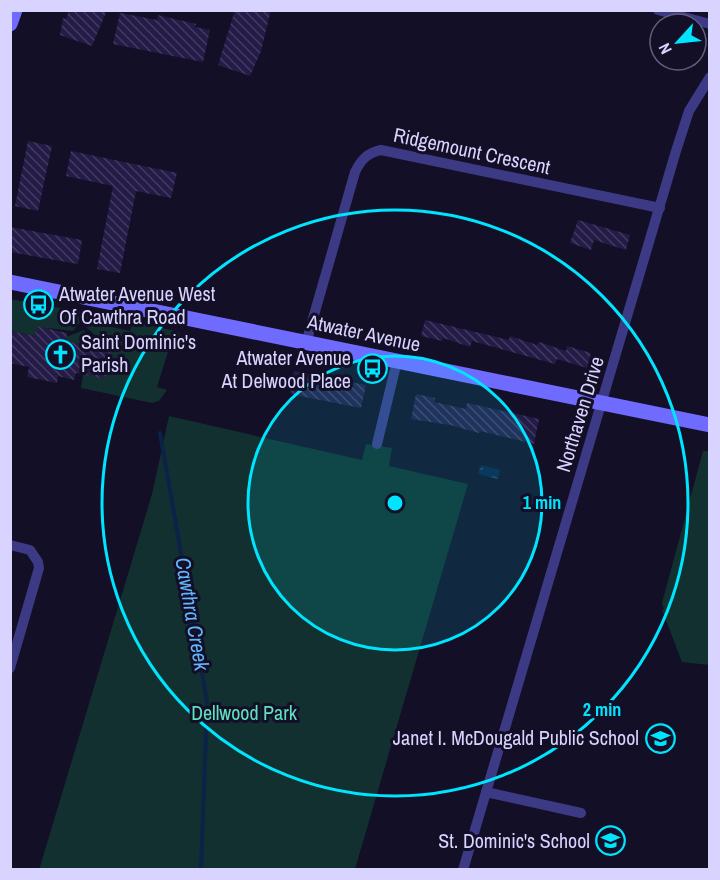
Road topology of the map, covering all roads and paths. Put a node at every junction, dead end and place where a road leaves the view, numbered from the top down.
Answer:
1 (15, 10) edge
2 (658, 10) edge
3 (10, 24) edge
4 (710, 24) edge
5 (710, 76) edge
6 (660, 208) junction
7 (10, 282) edge
8 (306, 343) junction
9 (397, 361) junction
10 (603, 405) junction
11 (710, 425) edge
12 (377, 444) dead end
13 (10, 545) edge
14 (10, 668) edge
15 (486, 792) junction
16 (581, 813) dead end
17 (463, 870) edge

1 - 3 street
2 - 4 street
5 - 6 street, Northaven Drive
6 - 8 street, Ridgemount Crescent
6 - 10 street, Northaven Drive
7 - 8 street, Atwater Avenue
8 - 9 street, Atwater Avenue
9 - 10 street, Atwater Avenue
9 - 12 street
10 - 11 street, Atwater Avenue
10 - 15 street, Northaven Drive
13 - 14 street
15 - 16 street
15 - 17 street, Northaven Drive

